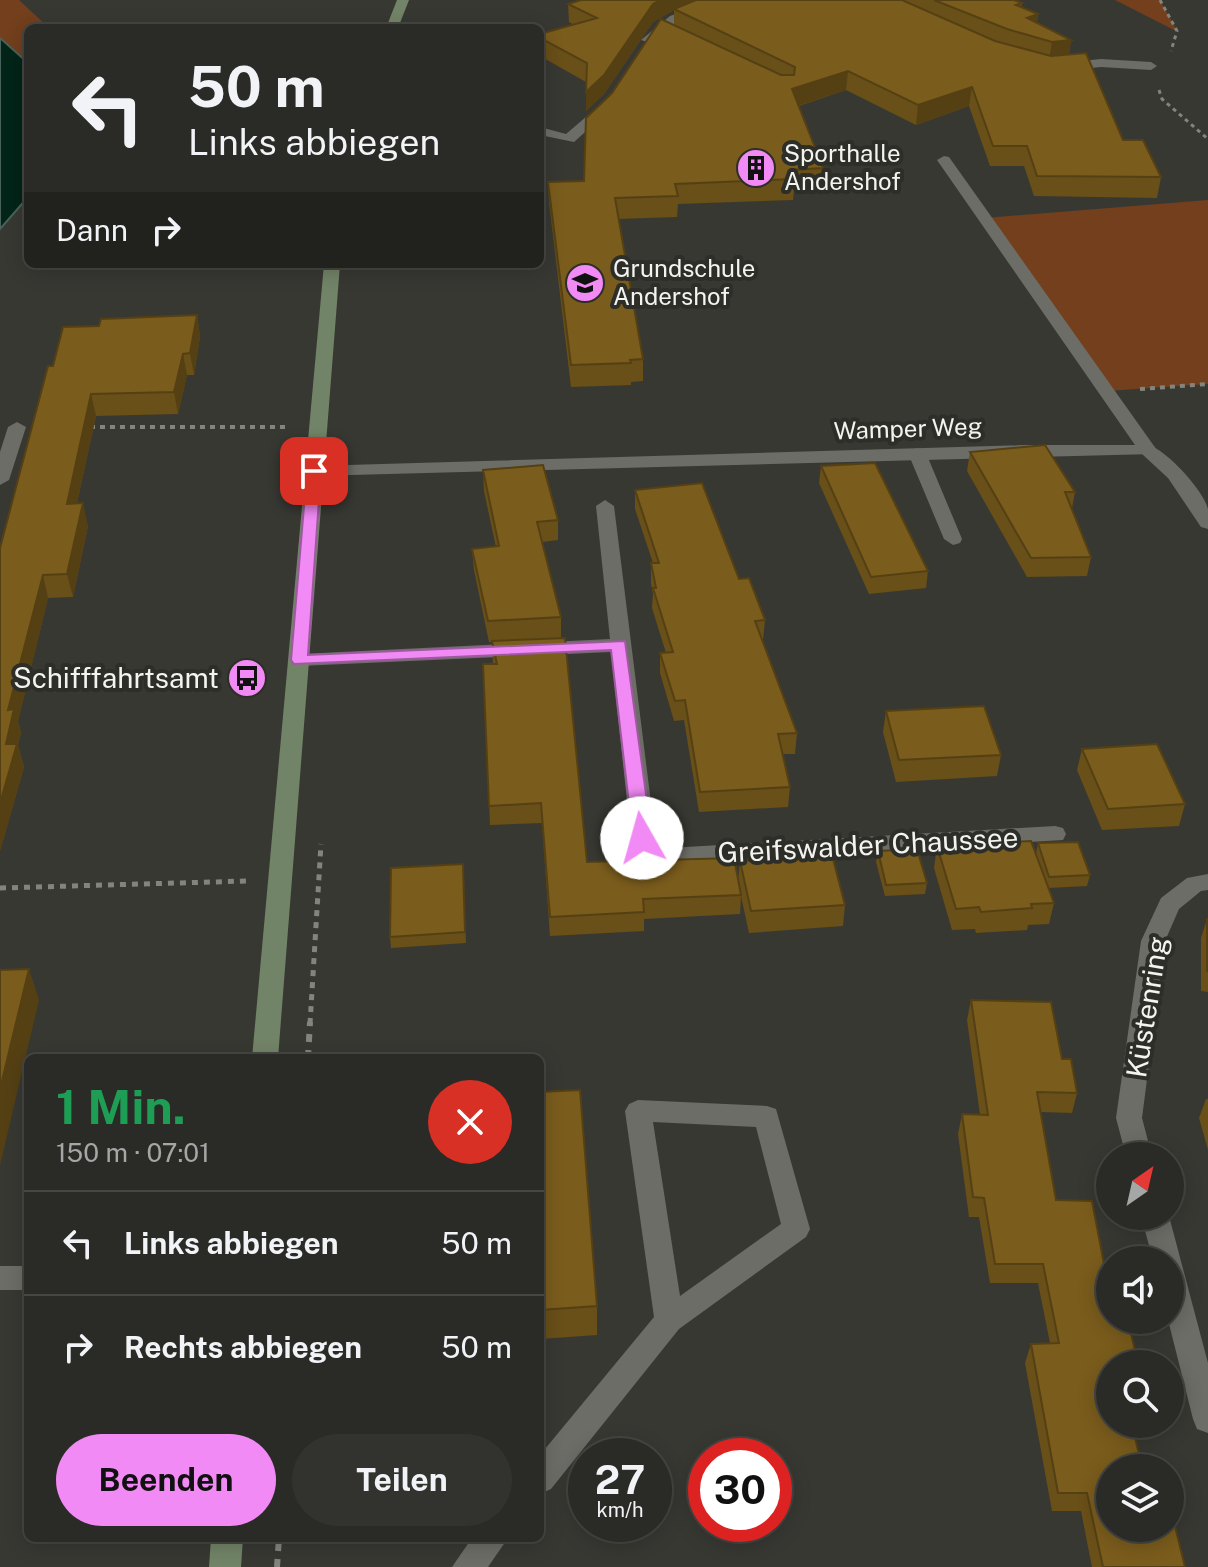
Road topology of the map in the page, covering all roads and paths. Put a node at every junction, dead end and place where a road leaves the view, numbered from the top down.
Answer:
1 (403, 0) edge
2 (729, 0) edge
3 (394, 24) edge
4 (658, 28) junction
5 (673, 35) edge
6 (642, 49) edge
7 (1151, 66) dead end
8 (1049, 68) edge
9 (617, 91) edge
10 (544, 132) edge
11 (944, 160) dead end
12 (332, 268) edge
13 (1208, 384) edge
14 (1107, 391) junction
15 (17, 427) dead end
16 (80, 427) edge
17 (317, 427) junction
18 (1148, 450) junction
19 (917, 453) junction
20 (314, 471) junction
21 (0, 480) edge
22 (605, 506) dead end
23 (1208, 523) edge
24 (953, 539) dead end
25 (619, 645) junction
26 (300, 660) junction
27 (1055, 834) dead end
28 (282, 880) junction
29 (1208, 882) edge
30 (0, 888) edge
31 (265, 1054) edge
32 (1135, 1142) edge
33 (0, 1278) edge
34 (24, 1278) edge
35 (669, 1320) junction
36 (1184, 1327) edge
37 (1208, 1419) edge
38 (544, 1474) edge
39 (227, 1542) edge
40 (279, 1542) edge
41 (489, 1542) edge
42 (225, 1567) edge
43 (277, 1567) edge
44 (468, 1567) edge

1 - 3 main road
2 - 4 street
4 - 5 street
4 - 6 street
7 - 8 street
9 - 10 street
11 - 14 street
12 - 17 main road
13 - 14 path
14 - 18 street
15 - 21 street
16 - 17 path
17 - 20 main road
18 - 19 street, Wamper Weg
18 - 23 street
19 - 20 street, Wamper Weg
19 - 24 street
20 - 26 main road
22 - 25 street, Greifswalder Chaussee
25 - 26 street
25 - 27 street, Greifswalder Chaussee
26 - 28 main road
28 - 30 path
28 - 31 main road
29 - 32 street, Küstenring
33 - 34 street
35 - 35 street
35 - 38 street
36 - 37 street
39 - 42 main road
40 - 43 path
41 - 44 street

